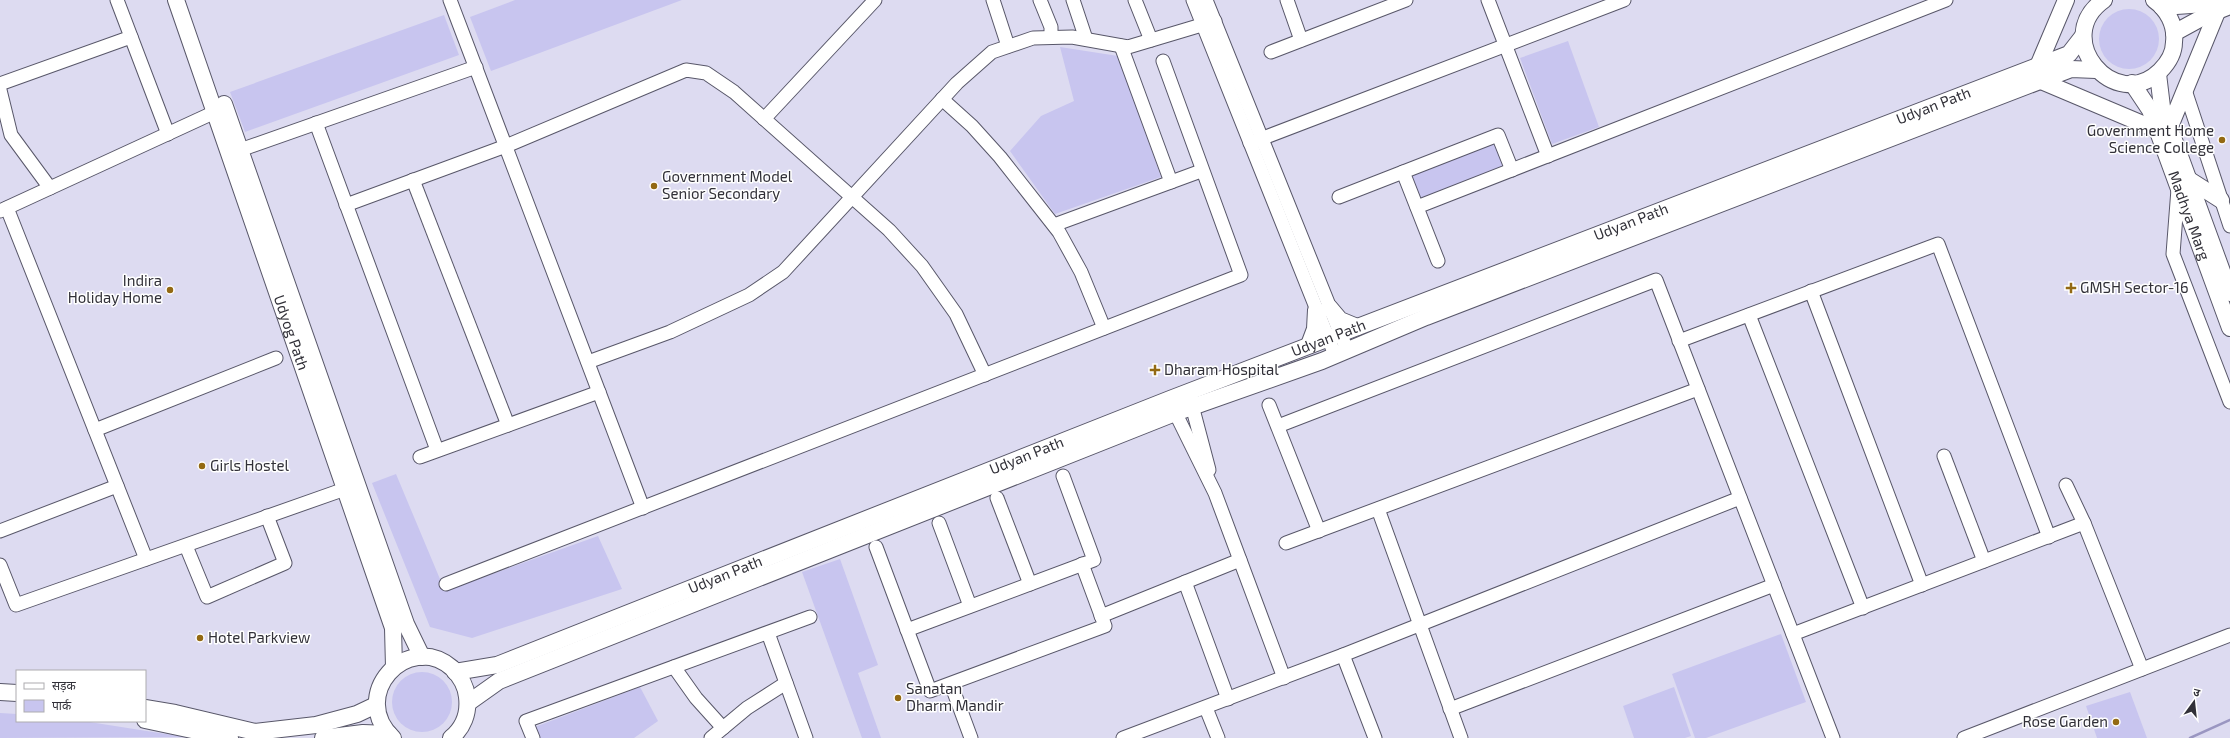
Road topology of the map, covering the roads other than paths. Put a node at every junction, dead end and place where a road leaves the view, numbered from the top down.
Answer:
1 (117, 0) edge
2 (176, 0) edge
3 (187, 0) edge
4 (450, 0) edge
5 (875, 0) edge
6 (993, 0) edge
7 (1040, 0) edge
8 (1073, 0) edge
9 (1135, 0) edge
10 (1193, 0) edge
11 (1206, 0) edge
12 (1286, 0) edge
13 (1406, 0) edge
14 (1488, 0) edge
15 (1624, 0) edge
16 (1945, 0) edge
17 (2066, 0) edge
18 (2103, 0) edge
19 (2158, 4) edge
20 (2219, 4) edge
21 (1209, 23) junction
22 (2174, 33) junction
23 (2083, 36) junction
24 (131, 37) junction
25 (1051, 37) junction
26 (1086, 39) junction
27 (1152, 40) junction
28 (1301, 40) junction
29 (1505, 45) junction
30 (1008, 46) junction
31 (1121, 46) junction
32 (1270, 52) dead end
33 (1163, 61) dead end
34 (476, 67) junction
35 (2096, 70) junction
36 (2039, 74) junction
37 (2158, 74) junction
38 (0, 84) edge
39 (2132, 84) junction
40 (0, 90) edge
41 (2185, 90) junction
42 (942, 99) junction
43 (215, 112) junction
44 (764, 119) junction
45 (316, 124) junction
46 (2163, 129) junction
47 (168, 134) junction
48 (1256, 141) junction
49 (506, 146) junction
50 (240, 150) junction
51 (1548, 156) junction
52 (1512, 170) junction
53 (1201, 171) junction
54 (1404, 172) junction
55 (413, 180) junction
56 (1171, 182) junction
57 (2183, 183) junction
58 (50, 188) junction
59 (1338, 197) dead end
60 (851, 198) junction
61 (2221, 200) junction
62 (346, 206) junction
63 (1417, 207) junction
64 (4, 210) edge
65 (1054, 225) junction
66 (2230, 226) edge
67 (1438, 261) dead end
68 (1811, 291) junction
69 (2230, 293) edge
70 (1323, 308) junction
71 (1749, 315) junction
72 (1357, 327) junction
73 (1104, 328) junction
74 (2230, 328) edge
75 (1334, 336) junction
76 (1679, 341) junction
77 (1309, 346) junction
78 (1341, 353) junction
79 (276, 358) dead end
80 (588, 362) junction
81 (985, 375) junction
82 (1698, 389) junction
83 (599, 392) junction
84 (1190, 399) junction
85 (2230, 402) edge
86 (1269, 405) dead end
87 (1172, 406) junction
88 (508, 424) junction
89 (1278, 426) junction
90 (95, 430) junction
91 (437, 450) junction
92 (1944, 456) dead end
93 (420, 457) dead end
94 (1063, 476) dead end
95 (2066, 485) dead end
96 (117, 486) junction
97 (345, 489) junction
98 (1215, 493) junction
99 (997, 498) dead end
100 (1740, 498) junction
101 (643, 508) junction
102 (1378, 509) junction
103 (267, 516) junction
104 (939, 523) dead end
105 (2084, 523) junction
106 (0, 531) edge
107 (1319, 531) junction
108 (2049, 537) junction
109 (1286, 543) dead end
110 (186, 546) junction
111 (876, 547) dead end
112 (146, 559) junction
113 (1240, 560) junction
114 (1984, 560) junction
115 (1082, 564) junction
116 (0, 565) edge
117 (1185, 582) junction
118 (446, 584) dead end
119 (1030, 584) junction
120 (1774, 585) junction
121 (1922, 585) junction
122 (970, 606) junction
123 (1863, 608) junction
124 (1101, 616) junction
125 (810, 617) dead end
126 (1419, 625) junction
127 (907, 630) junction
128 (768, 633) junction
129 (1793, 634) junction
130 (2230, 635) edge
131 (1343, 655) junction
132 (422, 657) junction
133 (394, 667) junction
134 (674, 667) junction
135 (2142, 669) junction
136 (455, 672) junction
137 (1284, 678) junction
138 (786, 683) junction
139 (951, 684) junction
140 (0, 692) edge
141 (16, 692) edge
142 (1228, 699) junction
143 (0, 702) edge
144 (468, 702) junction
145 (16, 703) edge
146 (376, 706) junction
147 (146, 708) edge
148 (1206, 708) junction
149 (1450, 709) junction
150 (146, 720) edge
151 (723, 728) junction
152 (391, 736) edge
153 (453, 737) edge
154 (230, 738) edge
155 (323, 738) edge
156 (533, 738) edge
157 (710, 738) edge
158 (806, 738) edge
159 (971, 738) edge
160 (1123, 738) edge
161 (1218, 738) edge
162 (1375, 738) edge
163 (1461, 738) edge
164 (1833, 738) edge
165 (1964, 738) edge

1 - 24 street
2 - 43 main road, Udyog Path
3 - 50 main road, Udyog Path
4 - 34 street
5 - 44 street
6 - 30 street
7 - 25 street
8 - 26 street
9 - 27 street
10 - 21 street
11 - 21 street
12 - 28 street
13 - 28 street
14 - 29 street
15 - 29 street
16 - 51 street
17 - 36 main road
18 - 23 main road, Udyan Path
19 - 20 main road
19 - 22 main road
20 - 22 main road
20 - 41 main road
21 - 27 street
21 - 48 street
22 - 37 main road
23 - 35 main road
23 - 36 main road, Udyan Path
24 - 38 street
24 - 47 street
25 - 26 street
25 - 30 street
26 - 31 street
27 - 31 street
28 - 32 street
29 - 48 street
29 - 51 street
30 - 42 street
31 - 56 street
33 - 53 street
34 - 45 street
34 - 49 street
35 - 36 main road, Udyan Path
35 - 39 main road
36 - 46 main road
36 - 72 main road, Udyan Path
36 - 78 main road, Udyan Path
37 - 39 main road
37 - 46 main road, Madhya Marg
39 - 46 main road, Madhya Marg
40 - 58 street
41 - 46 main road
41 - 61 street
42 - 60 street
42 - 65 street
43 - 47 street
43 - 97 main road, Udyog Path
44 - 49 street
44 - 60 street
45 - 50 street
45 - 62 street
46 - 57 main road, Madhya Marg
47 - 58 street
48 - 70 street
49 - 55 street
49 - 80 street
50 - 132 main road, Udyog Path
51 - 52 street
52 - 54 street
52 - 63 street
53 - 56 street
53 - 73 street
54 - 59 street
54 - 63 street
55 - 62 street
55 - 88 street
56 - 65 street
57 - 61 main road
57 - 69 main road, Madhya Marg
57 - 74 main road, Madhya Marg
57 - 85 street
58 - 64 street
60 - 80 street
60 - 81 street
61 - 66 street
62 - 91 street
63 - 67 street
64 - 90 street
65 - 73 street
68 - 71 street
68 - 108 street
68 - 121 street
70 - 72 main road
70 - 75 street
70 - 77 main road
71 - 76 street
71 - 123 street
72 - 75 main road, Udyan Path
73 - 81 street
75 - 77 main road, Udyan Path
75 - 78 street
76 - 82 street
76 - 89 street
77 - 84 main road, Udyan Path
78 - 84 main road, Udyan Path
79 - 90 street
80 - 83 street
81 - 101 street
82 - 100 street
82 - 102 street
83 - 88 street
83 - 101 street
84 - 87 main road, Udyan Path
84 - 98 street
86 - 89 street
87 - 98 street
87 - 136 main road, Udyan Path
87 - 144 main road, Udyan Path
88 - 91 street
89 - 107 street
90 - 96 street
91 - 93 street
92 - 114 street
94 - 115 street
95 - 105 street
96 - 106 street
96 - 112 street
97 - 103 street
97 - 133 main road, Udyog Path
98 - 113 street
99 - 119 street
100 - 120 street
100 - 126 street
101 - 118 street
102 - 107 street
102 - 126 street
103 - 110 street
103 - 110 street
104 - 122 street
105 - 108 street
105 - 135 street
107 - 109 street
108 - 114 street
110 - 112 street
111 - 127 street
112 - 116 street
113 - 117 street
113 - 137 street
114 - 121 street
115 - 119 street
115 - 124 street
117 - 124 street
117 - 142 street
119 - 122 street
120 - 129 street
120 - 149 street
121 - 123 street
122 - 127 street
123 - 129 street
124 - 139 street
125 - 128 street
126 - 131 street
126 - 149 street
127 - 139 street
128 - 134 street
128 - 138 street
129 - 164 street
130 - 135 street
131 - 137 street
131 - 162 street
132 - 133 main road
132 - 136 main road
133 - 146 main road
134 - 151 street
134 - 156 street
135 - 165 street
136 - 144 main road
137 - 142 street
138 - 151 street
138 - 158 street
139 - 159 street
140 - 141 main road
142 - 148 street
143 - 145 main road
144 - 153 main road
146 - 147 main road
146 - 152 main road
148 - 160 street
148 - 161 street
149 - 163 street
150 - 154 main road
151 - 157 street
152 - 155 main road

